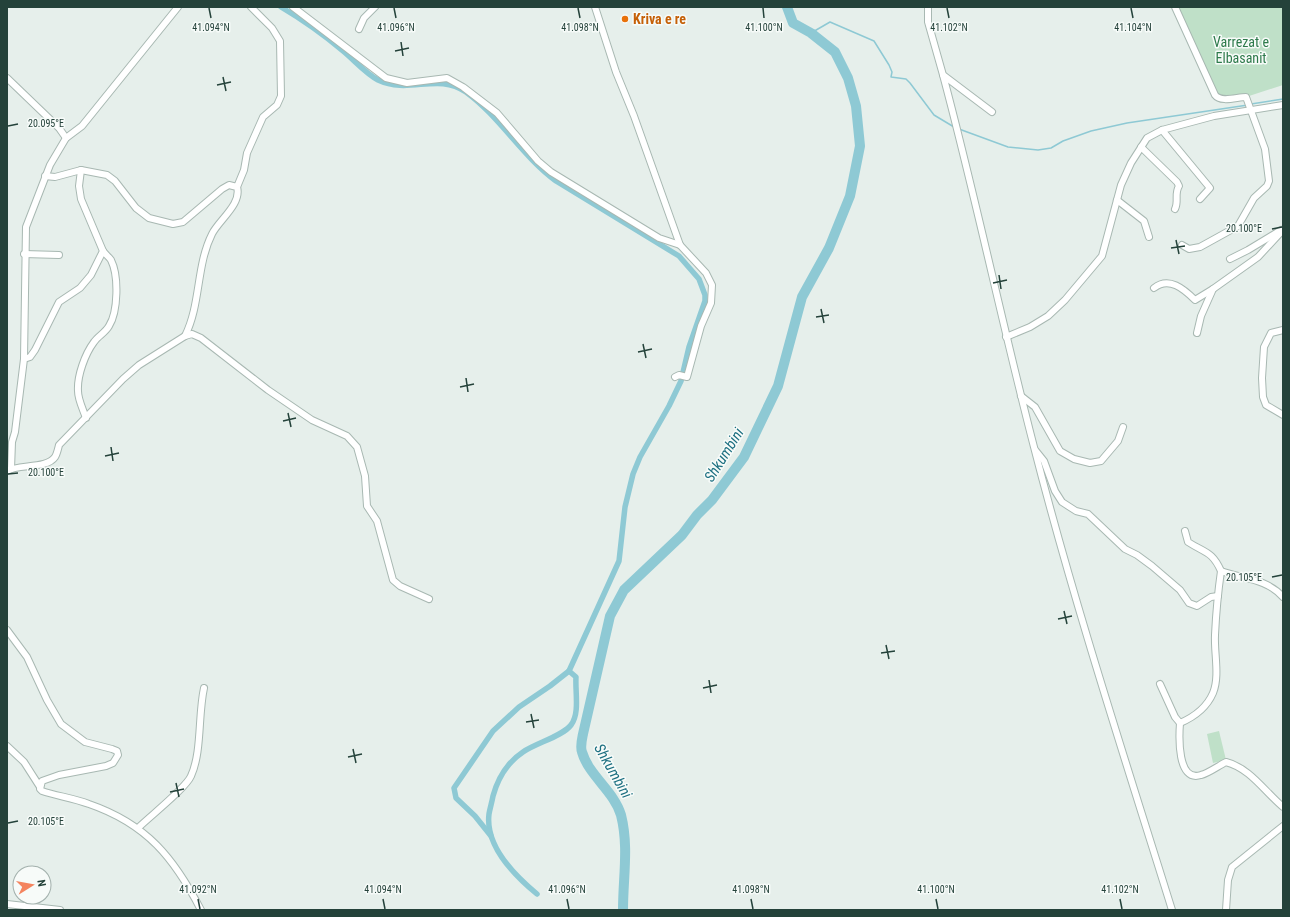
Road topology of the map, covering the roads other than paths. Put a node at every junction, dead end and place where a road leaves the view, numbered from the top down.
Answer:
1 (178, 7) edge
2 (251, 7) edge
3 (293, 7) edge
4 (375, 7) edge
5 (594, 7) edge
6 (928, 7) edge
7 (1175, 7) edge
8 (359, 29) dead end
9 (943, 75) junction
10 (7, 78) edge
11 (1283, 105) edge
12 (1250, 107) junction
13 (992, 112) dead end
14 (1162, 130) junction
15 (66, 138) junction
16 (1141, 147) junction
17 (81, 170) junction
18 (45, 176) junction
19 (237, 187) junction
20 (1200, 199) dead end
21 (1118, 200) junction
22 (1175, 209) dead end
23 (1283, 230) edge
24 (1149, 237) dead end
25 (680, 245) junction
26 (1182, 245) dead end
27 (103, 251) junction
28 (24, 254) junction
29 (59, 255) dead end
30 (1230, 258) dead end
31 (1154, 288) dead end
32 (1213, 289) junction
33 (1283, 330) edge
34 (1197, 333) dead end
35 (185, 336) junction
36 (1006, 337) junction
37 (24, 359) junction
38 (680, 376) dead end
39 (1021, 396) junction
40 (1283, 415) edge
41 (86, 418) junction
42 (1123, 427) dead end
43 (1034, 448) junction
44 (9, 470) edge
45 (1185, 530) dead end
46 (1221, 571) junction
47 (1218, 596) junction
48 (1283, 597) edge
49 (429, 599) dead end
50 (7, 630) edge
51 (1160, 684) dead end
52 (204, 688) dead end
53 (1180, 723) junction
54 (7, 746) edge
55 (40, 787) junction
56 (1283, 807) edge
57 (1283, 826) edge
58 (138, 828) junction
59 (7, 904) edge
60 (60, 910) edge
61 (201, 910) edge
62 (1172, 910) edge
63 (1226, 910) edge

1 - 15 street
2 - 19 street
3 - 25 street
4 - 8 street
5 - 25 street
6 - 9 street
7 - 12 street
9 - 13 street
9 - 36 street
10 - 15 street
11 - 12 street
12 - 14 street
12 - 26 street
14 - 16 street
14 - 20 street
15 - 18 street
16 - 21 street
16 - 22 street
17 - 18 street
17 - 19 street
17 - 27 street
18 - 28 street
19 - 35 street
21 - 24 street
21 - 36 street
23 - 30 street
23 - 32 street
25 - 38 street
27 - 37 street
27 - 41 street
28 - 29 street
28 - 37 street
31 - 32 street
32 - 34 street
33 - 40 street
35 - 41 street
35 - 49 street
36 - 39 street
37 - 44 street
39 - 42 street
39 - 43 street
41 - 44 street
43 - 47 street
43 - 62 street
45 - 46 street
46 - 47 street
46 - 48 street
47 - 53 street
50 - 55 street
51 - 53 street
52 - 58 street
53 - 56 street
54 - 55 street
55 - 58 street
57 - 63 street
58 - 61 street
59 - 60 street

